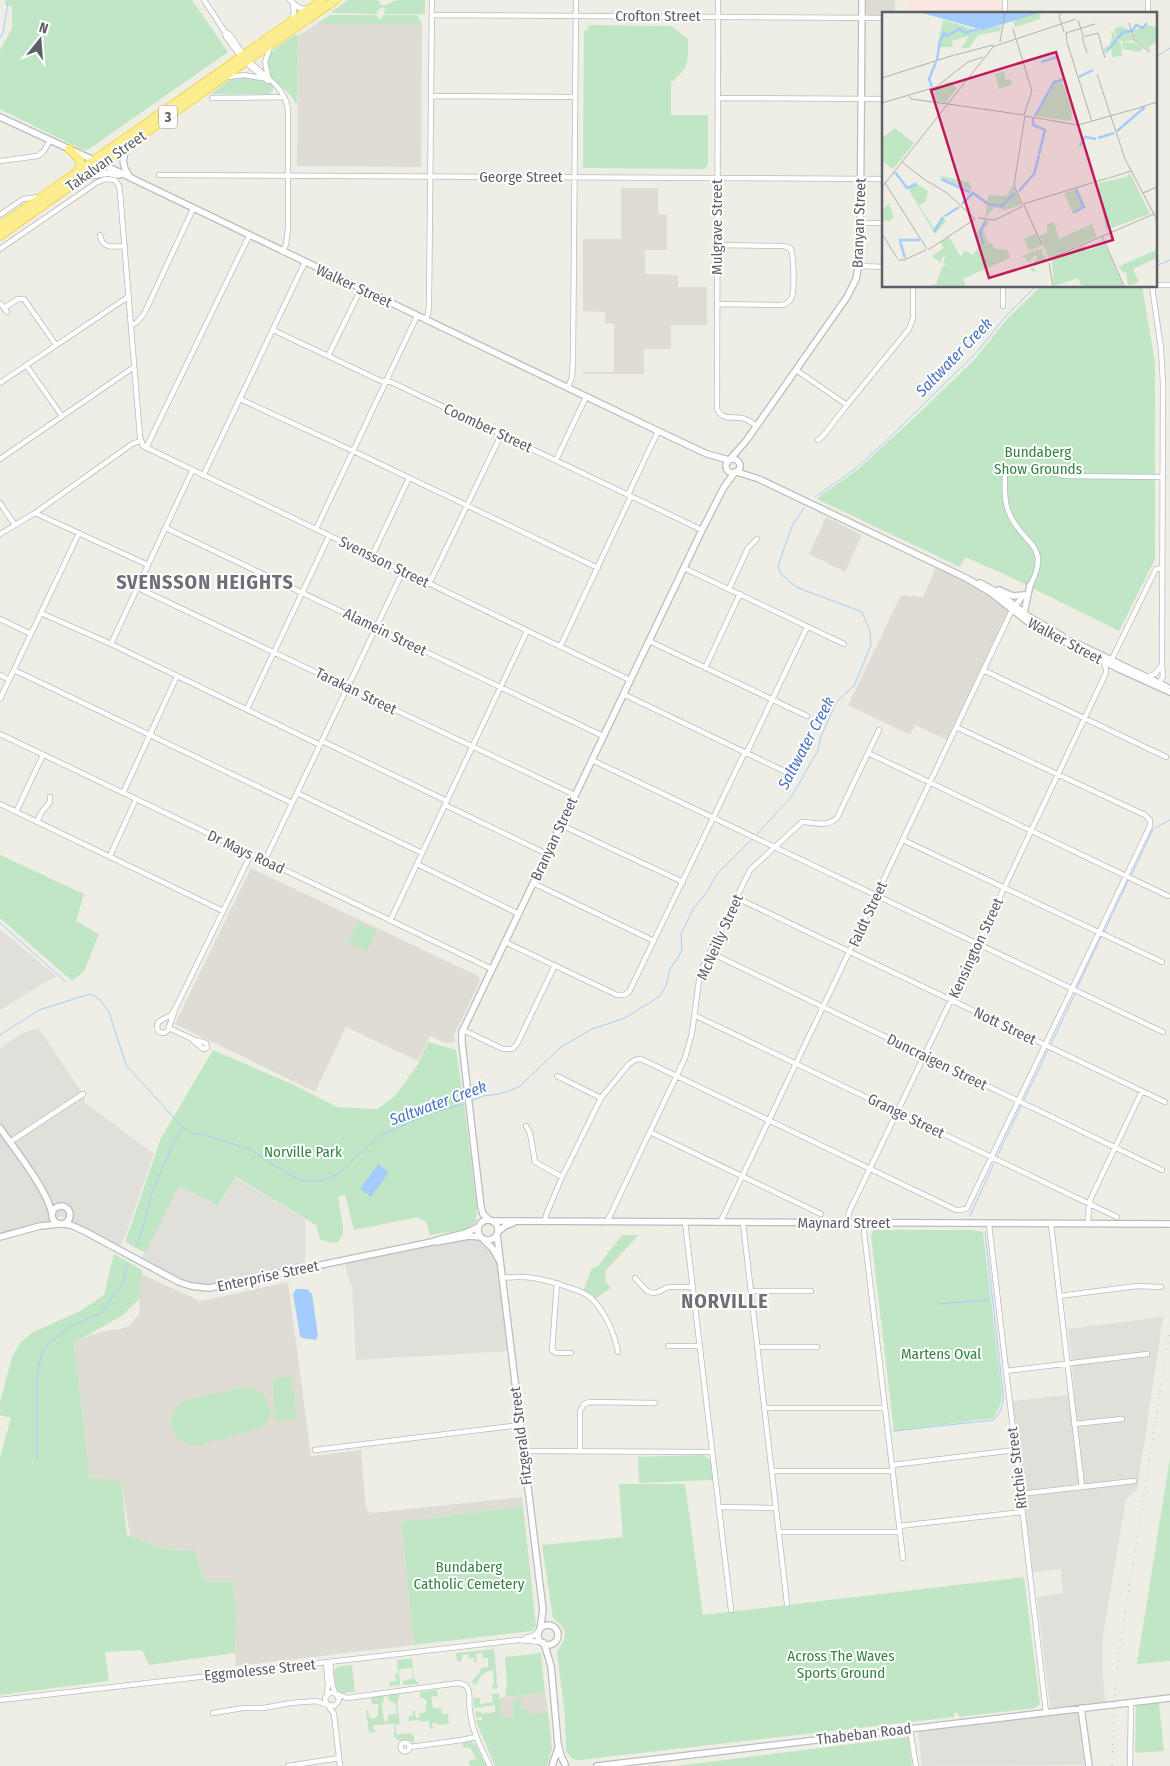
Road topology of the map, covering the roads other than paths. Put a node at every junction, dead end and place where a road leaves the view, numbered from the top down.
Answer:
1 (204, 0) edge
2 (322, 0) edge
3 (336, 0) edge
4 (432, 0) edge
5 (576, 0) edge
6 (718, 0) edge
7 (862, 0) edge
8 (292, 2) edge
9 (311, 7) junction
10 (432, 15) junction
11 (576, 16) junction
12 (718, 17) junction
13 (862, 17) junction
14 (882, 18) edge
15 (291, 21) junction
16 (276, 41) junction
17 (244, 58) junction
18 (220, 80) junction
19 (271, 81) junction
20 (432, 96) junction
21 (284, 97) junction
22 (574, 97) junction
23 (212, 98) dead end
24 (718, 98) junction
25 (861, 98) junction
26 (882, 99) edge
27 (0, 117) edge
28 (50, 140) junction
29 (131, 143) junction
30 (69, 149) junction
31 (94, 160) junction
32 (0, 161) edge
33 (102, 164) junction
34 (159, 175) dead end
35 (78, 176) junction
36 (287, 176) junction
37 (431, 177) junction
38 (574, 178) junction
39 (718, 178) junction
40 (130, 179) junction
41 (860, 179) junction
42 (882, 179) edge
43 (143, 184) junction
44 (43, 197) junction
45 (193, 209) junction
46 (0, 215) edge
47 (860, 223) junction
48 (882, 223) edge
49 (0, 226) edge
50 (100, 235) dead end
51 (0, 236) edge
52 (249, 236) junction
53 (717, 245) junction
54 (125, 246) junction
55 (0, 249) edge
56 (283, 252) junction
57 (305, 262) junction
58 (859, 266) junction
59 (882, 266) edge
60 (913, 288) edge
61 (1003, 288) edge
62 (1152, 288) edge
63 (361, 289) junction
64 (128, 297) junction
65 (717, 304) junction
66 (1003, 306) dead end
67 (4, 308) edge
68 (418, 316) junction
69 (426, 320) junction
70 (131, 326) junction
71 (273, 330) junction
72 (56, 345) junction
73 (328, 356) junction
74 (26, 365) junction
75 (134, 367) junction
76 (796, 370) junction
77 (386, 382) junction
78 (0, 383) edge
79 (568, 388) junction
80 (586, 397) junction
81 (240, 399) junction
82 (847, 405) junction
83 (62, 416) junction
84 (756, 426) junction
85 (658, 431) junction
86 (501, 435) junction
87 (818, 440) dead end
88 (140, 441) junction
89 (746, 441) junction
90 (146, 448) junction
91 (353, 451) junction
92 (707, 454) junction
93 (0, 459) edge
94 (730, 459) junction
95 (556, 460) junction
96 (739, 462) junction
97 (726, 468) junction
98 (192, 471) junction
99 (736, 472) junction
100 (203, 476) junction
101 (1163, 477) junction
102 (409, 478) junction
103 (759, 479) junction
104 (724, 487) junction
105 (629, 495) junction
106 (0, 503) edge
107 (467, 505) junction
108 (34, 513) junction
109 (14, 524) junction
110 (166, 528) junction
111 (316, 529) junction
112 (702, 530) junction
113 (79, 533) junction
114 (0, 534) edge
115 (329, 536) junction
116 (757, 539) dead end
117 (372, 556) junction
118 (148, 565) junction
119 (598, 568) junction
120 (684, 568) junction
121 (1162, 568) junction
122 (403, 571) junction
123 (966, 578) junction
124 (974, 581) junction
125 (429, 584) junction
126 (1030, 585) junction
127 (138, 588) junction
128 (729, 589) junction
129 (302, 592) junction
130 (740, 594) junction
131 (1024, 595) junction
132 (1014, 608) junction
133 (41, 613) junction
134 (1024, 613) junction
135 (0, 619) edge
136 (807, 627) junction
137 (376, 628) junction
138 (527, 631) junction
139 (31, 634) junction
140 (649, 641) junction
141 (111, 644) junction
142 (844, 644) dead end
143 (560, 647) junction
144 (1117, 650) junction
145 (274, 652) junction
146 (1103, 661) junction
147 (1115, 664) junction
148 (1162, 665) junction
149 (705, 668) junction
150 (14, 670) junction
151 (983, 670) junction
152 (1106, 673) junction
153 (0, 675) edge
154 (177, 676) junction
155 (1146, 677) junction
156 (9, 680) junction
157 (630, 680) junction
158 (1158, 685) junction
159 (348, 687) junction
160 (501, 688) junction
161 (1170, 691) edge
162 (623, 694) junction
163 (0, 699) edge
164 (772, 700) junction
165 (247, 709) junction
166 (807, 716) dead end
167 (1084, 718) junction
168 (956, 727) junction
169 (879, 730) dead end
170 (0, 734) edge
171 (150, 734) junction
172 (603, 736) junction
173 (321, 743) junction
174 (473, 747) junction
175 (746, 752) junction
176 (868, 753) junction
177 (43, 755) junction
178 (1166, 757) dead end
179 (592, 760) junction
180 (784, 772) dead end
181 (1057, 774) junction
182 (930, 784) junction
183 (122, 793) junction
184 (297, 793) junction
185 (575, 795) junction
186 (50, 797) dead end
187 (136, 800) junction
188 (292, 802) junction
189 (446, 803) junction
190 (0, 804) edge
191 (16, 812) junction
192 (713, 817) junction
193 (37, 822) junction
194 (561, 825) junction
195 (1031, 830) junction
196 (903, 840) junction
197 (775, 846) junction
198 (422, 853) junction
199 (251, 854) junction
200 (547, 854) junction
201 (110, 856) junction
202 (264, 860) junction
203 (417, 864) junction
204 (1126, 876) junction
205 (683, 882) junction
206 (533, 883) junction
207 (1004, 887) junction
208 (876, 894) junction
209 (1168, 896) dead end
210 (737, 898) junction
211 (223, 911) junction
212 (519, 914) junction
213 (390, 921) junction
214 (1099, 932) junction
215 (654, 941) junction
216 (505, 942) junction
217 (977, 943) junction
218 (850, 952) junction
219 (711, 953) junction
220 (1162, 962) dead end
221 (555, 965) junction
222 (492, 969) junction
223 (1072, 989) junction
224 (951, 1000) junction
225 (176, 1008) junction
226 (824, 1008) junction
227 (694, 1015) junction
228 (169, 1028) junction
229 (463, 1030) junction
230 (1162, 1032) dead end
231 (192, 1040) dead end
232 (1046, 1045) junction
233 (924, 1056) junction
234 (796, 1064) junction
235 (557, 1076) dead end
236 (677, 1076) junction
237 (1142, 1091) junction
238 (83, 1094) dead end
239 (601, 1098) junction
240 (1019, 1101) junction
241 (1165, 1102) dead end
242 (897, 1112) junction
243 (769, 1119) junction
244 (526, 1126) dead end
245 (0, 1128) edge
246 (650, 1132) junction
247 (10, 1142) junction
248 (1115, 1147) junction
249 (992, 1157) junction
250 (870, 1168) junction
251 (1162, 1170) dead end
252 (742, 1176) junction
253 (562, 1177) junction
254 (43, 1192) junction
255 (1089, 1204) junction
256 (60, 1206) junction
257 (481, 1207) junction
258 (69, 1213) junction
259 (52, 1214) junction
260 (821, 1214) dead end
261 (1117, 1217) dead end
262 (491, 1221) junction
263 (518, 1222) junction
264 (545, 1222) junction
265 (607, 1222) junction
266 (685, 1222) junction
267 (720, 1223) junction
268 (743, 1223) junction
269 (846, 1223) junction
270 (864, 1223) junction
271 (61, 1224) junction
272 (989, 1224) junction
273 (1051, 1224) junction
274 (1088, 1224) junction
275 (1170, 1224) edge
276 (40, 1226) junction
277 (479, 1226) junction
278 (86, 1232) junction
279 (497, 1233) junction
280 (0, 1237) edge
281 (482, 1238) junction
282 (432, 1242) junction
283 (500, 1262) junction
284 (502, 1278) junction
285 (635, 1278) dead end
286 (557, 1283) junction
287 (692, 1287) junction
288 (1161, 1287) dead end
289 (751, 1291) junction
290 (811, 1291) dead end
291 (1059, 1296) junction
292 (668, 1346) dead end
293 (699, 1346) junction
294 (757, 1347) junction
295 (817, 1348) dead end
296 (618, 1352) dead end
297 (570, 1353) dead end
298 (1147, 1354) dead end
299 (1068, 1363) junction
300 (1006, 1371) junction
301 (655, 1404) dead end
302 (764, 1408) junction
303 (885, 1408) junction
304 (1122, 1419) dead end
305 (1074, 1424) junction
306 (521, 1425) junction
307 (315, 1450) dead end
308 (1015, 1450) junction
309 (523, 1451) junction
310 (580, 1451) junction
311 (711, 1452) junction
312 (892, 1468) junction
313 (772, 1471) junction
314 (1134, 1481) dead end
315 (1082, 1487) junction
316 (1020, 1494) junction
317 (718, 1507) junction
318 (776, 1508) junction
319 (1022, 1512) junction
320 (899, 1529) junction
321 (779, 1532) junction
322 (903, 1558) dead end
323 (788, 1604) dead end
324 (543, 1610) junction
325 (731, 1610) dead end
326 (553, 1626) junction
327 (540, 1630) junction
328 (519, 1640) junction
329 (555, 1642) junction
330 (543, 1643) junction
331 (328, 1663) junction
332 (551, 1666) junction
333 (336, 1694) junction
334 (326, 1696) junction
335 (347, 1698) junction
336 (1170, 1698) edge
337 (0, 1700) edge
338 (316, 1701) junction
339 (1131, 1702) junction
340 (338, 1703) junction
341 (328, 1705) junction
342 (1081, 1708) junction
343 (1046, 1712) junction
344 (212, 1713) dead end
345 (334, 1714) junction
346 (910, 1729) junction
347 (476, 1737) junction
348 (558, 1744) junction
349 (410, 1746) dead end
350 (339, 1758) junction
351 (567, 1765) edge
352 (288, 1766) edge
353 (340, 1766) edge
354 (490, 1766) edge
355 (552, 1766) edge
356 (597, 1766) edge
357 (916, 1766) edge
358 (1089, 1766) edge
359 (1130, 1766) edge

1 - 17 street
2 - 9 highway, Takalvan Street / 3
3 - 16 highway, Takalvan Street / 3
4 - 10 street
5 - 11 street
6 - 12 street, Mulgrave Street
7 - 13 street, Branyan Street
8 - 9 street
8 - 15 street
9 - 15 highway, Takalvan Street / 3
10 - 11 street, Crofton Street
10 - 20 street
11 - 12 street, Crofton Street
11 - 22 street
12 - 13 street, Crofton Street
12 - 24 street, Mulgrave Street
13 - 14 street, Crofton Street
13 - 25 street, Branyan Street
15 - 17 highway, Takalvan Street / 3
16 - 17 highway, Takalvan Street / 3
16 - 19 street
17 - 18 highway, Takalvan Street / 3
17 - 19 street
17 - 31 highway, Takalvan Street / 3
18 - 19 street
18 - 29 highway, Takalvan Street / 3
19 - 21 street
20 - 22 street
20 - 37 street
21 - 23 street
21 - 36 street
22 - 38 street
24 - 25 street
24 - 39 street, Mulgrave Street
25 - 26 street
25 - 41 street, Branyan Street
27 - 28 street, Walker Street
28 - 30 street, Walker Street
28 - 32 street
29 - 33 highway, Takalvan Street / 3
29 - 43 street
30 - 31 street, Walker Street
30 - 35 highway
31 - 33 street, Walker Street
31 - 35 highway, Takalvan Street / 3
33 - 35 highway, Takalvan Street / 3
33 - 40 street, Walker Street
34 - 36 street, George Street
35 - 40 street
35 - 44 highway, Takalvan Street / 3
35 - 51 highway, Takalvan Street / 3
36 - 37 street, George Street
36 - 56 street
37 - 38 street, George Street
37 - 69 street
38 - 39 street, George Street
38 - 79 street
39 - 41 street, George Street
39 - 53 street, Mulgrave Street
40 - 43 street, Walker Street
41 - 42 street, George Street
41 - 47 street, Branyan Street
43 - 45 street, Walker Street
44 - 46 street
44 - 49 highway, Takalvan Street / 3
45 - 52 street, Walker Street
45 - 70 street
47 - 48 street
47 - 58 street, Branyan Street
50 - 54 street
52 - 56 street, Walker Street
52 - 90 street
53 - 65 street, Mulgrave Street
53 - 65 street
54 - 55 street, Takalvan Street
54 - 64 street
56 - 57 street, Walker Street
57 - 63 street, Walker Street
57 - 71 street
58 - 59 street
58 - 76 street, Branyan Street
60 - 82 street
61 - 66 street
62 - 101 street
63 - 68 street, Walker Street
63 - 73 street
64 - 70 street
64 - 72 street
65 - 84 street, Mulgrave Street
67 - 72 street
68 - 69 street, Walker Street
68 - 77 street
69 - 79 street, Walker Street
70 - 75 street
71 - 73 street, Coomber Street
71 - 81 street
72 - 74 street
73 - 77 street, Coomber Street
74 - 78 street
74 - 83 street
75 - 83 street
75 - 88 street
76 - 82 street
76 - 84 street, Branyan Street
77 - 86 street, Coomber Street
77 - 91 street
79 - 80 street, Walker Street
80 - 85 street, Walker Street
80 - 95 street
81 - 91 street
81 - 100 street
82 - 87 street
83 - 93 street
84 - 89 street, Branyan Street
85 - 92 street, Walker Street
85 - 105 street
86 - 95 street, Coomber Street
86 - 107 street
88 - 90 street, Svensson Street
88 - 108 street
89 - 94 street, Branyan Street
89 - 96 street, Branyan Street
90 - 98 street, Svensson Street
91 - 102 street
91 - 111 street
92 - 94 street, Walker Street
92 - 97 street, Walker Street
94 - 96 street
94 - 97 street
95 - 105 street, Coomber Street
96 - 99 street
96 - 103 street, Walker Street
97 - 99 street
97 - 104 street, Branyan Street
98 - 100 street, Svensson Street
98 - 110 street
99 - 103 street, Walker Street
99 - 104 street, Branyan Street
100 - 111 street, Svensson Street
101 - 121 street
101 - 126 street, Faldt Street
102 - 107 street
102 - 117 street
103 - 123 street, Walker Street
104 - 112 street, Branyan Street
105 - 112 street, Coomber Street
105 - 119 street
106 - 109 street
107 - 119 street
107 - 125 street
108 - 109 street
108 - 113 street
109 - 114 street
110 - 118 street
110 - 129 street, Alamein Street
111 - 115 street, Svensson Street
112 - 120 street, Branyan Street
113 - 118 street
113 - 133 street
115 - 117 street, Svensson Street
115 - 129 street
116 - 128 street
117 - 122 street, Svensson Street
118 - 127 street
119 - 143 street
120 - 128 street
120 - 140 street, Branyan Street
121 - 144 street
121 - 148 street
122 - 125 street, Svensson Street
122 - 137 street
123 - 124 street, Walker Street
123 - 132 street, Walker Street
124 - 131 street
124 - 132 street, Walker Street
125 - 138 street, Svensson Street
126 - 131 street, Faldt Street
126 - 134 street
127 - 141 street
127 - 145 street, Tarakan Street
128 - 130 street
129 - 137 street, Alamein Street
129 - 145 street
130 - 136 street
130 - 149 street
131 - 132 street, Faldt Street
132 - 134 street, Walker Street
132 - 146 street, Walker Street
132 - 151 street, Faldt Street
133 - 139 street
133 - 141 street
134 - 147 street, Walker Street
135 - 139 street
136 - 142 street
136 - 164 street
137 - 159 street
137 - 160 street, Alamein Street
138 - 143 street, Svensson Street
138 - 160 street
139 - 150 street
140 - 149 street
140 - 157 street, Branyan Street
141 - 154 street
143 - 157 street, Svensson Street
144 - 147 street
144 - 147 street
145 - 159 street, Tarakan Street
145 - 165 street
146 - 147 street, Walker Street
146 - 152 street
147 - 152 street
147 - 155 street, Walker Street
147 - 158 street, Walker Street
148 - 155 street
148 - 158 street
149 - 164 street
150 - 156 street
150 - 171 street
151 - 167 street
151 - 168 street, Faldt Street
152 - 167 street, Kensington Street
153 - 156 street
154 - 165 street
154 - 171 street
155 - 158 street, Walker Street
156 - 163 street
157 - 162 street, Branyan Street
158 - 161 street, Walker Street
159 - 173 street
159 - 174 street, Tarakan Street
160 - 172 street, Alamein Street
160 - 174 street
162 - 172 street, Branyan Street
162 - 175 street
164 - 166 street
164 - 175 street
165 - 173 street
167 - 178 street
167 - 181 street, Kensington Street
168 - 181 street
168 - 182 street, Faldt Street
169 - 176 street, McNeilly Street
170 - 177 street, Dr Mays Road
171 - 183 street
171 - 188 street
172 - 179 street, Branyan Street
173 - 184 street
173 - 189 street
174 - 185 street, Tarakan Street
174 - 189 street
175 - 180 street
175 - 192 street
176 - 182 street
176 - 197 street, McNeilly Street
177 - 183 street, Dr Mays Road
177 - 191 street
179 - 185 street, Branyan Street
179 - 192 street
181 - 195 street, Kensington Street
181 - 204 street
182 - 195 street
182 - 196 street, Faldt Street
183 - 187 street, Dr Mays Road
184 - 188 street
184 - 198 street
185 - 194 street, Branyan Street
186 - 193 street
187 - 199 street, Dr Mays Road
187 - 201 street
188 - 202 street
189 - 198 street
189 - 200 street
190 - 191 street
191 - 193 street
192 - 197 street
192 - 205 street
193 - 201 street
194 - 200 street, Branyan Street
194 - 205 street
195 - 204 street
195 - 207 street, Kensington Street
196 - 207 street
196 - 208 street, Faldt Street
197 - 208 street
197 - 210 street, McNeilly Street
198 - 203 street
199 - 202 street, Dr Mays Road
199 - 211 street
200 - 206 street, Branyan Street
201 - 211 street
202 - 213 street, Dr Mays Road
203 - 212 street
203 - 213 street
204 - 209 street
204 - 214 street
205 - 215 street
206 - 212 street, Branyan Street
206 - 215 street
207 - 214 street
207 - 217 street, Kensington Street
208 - 217 street
208 - 218 street, Faldt Street
210 - 218 street, Nott Street
210 - 219 street, McNeilly Street
211 - 225 street
212 - 216 street, Branyan Street
213 - 222 street, Dr Mays Road
214 - 220 street
214 - 223 street
215 - 221 street
216 - 221 street
216 - 222 street, Branyan Street
217 - 223 street
217 - 224 street, Kensington Street
218 - 224 street, Nott Street
218 - 226 street, Faldt Street
219 - 226 street, Duncraigen Street
219 - 227 street, McNeilly Street
221 - 229 street
222 - 229 street, Branyan Street
223 - 230 street
223 - 232 street
224 - 232 street, Nott Street
224 - 233 street, Kensington Street
225 - 228 street
225 - 228 street
226 - 233 street, Duncraigen Street
226 - 234 street, Faldt Street
227 - 234 street, Grange Street
227 - 236 street, McNeilly Street
228 - 231 street
229 - 257 street, Branyan Street
232 - 237 street, Nott Street
232 - 240 street
233 - 240 street, Duncraigen Street
233 - 242 street, Kensington Street
234 - 242 street, Grange Street
234 - 243 street, Faldt Street
235 - 239 street
236 - 239 street
236 - 243 street
236 - 246 street, McNeilly Street
237 - 241 street, Nott Street
237 - 248 street
238 - 247 street
239 - 253 street
240 - 248 street, Duncraigen Street
240 - 249 street
242 - 249 street, Grange Street
242 - 250 street, Kensington Street
243 - 250 street
243 - 252 street, Faldt Street
244 - 253 street
245 - 247 street
246 - 252 street
246 - 265 street, McNeilly Street
247 - 254 street
248 - 251 street, Duncraigen Street
248 - 255 street
249 - 250 street
249 - 255 street, Grange Street
250 - 269 street, Kensington Street
252 - 260 street
252 - 267 street, Faldt Street
253 - 264 street
254 - 256 street
254 - 259 street
255 - 261 street, Grange Street
255 - 274 street
256 - 258 street
256 - 259 street
257 - 262 street, Branyan Street
257 - 277 street, Branyan Street
258 - 271 street
258 - 278 street, Enterprise Street
259 - 271 street
259 - 276 street
262 - 263 street, Maynard Street
262 - 277 street
262 - 279 street
263 - 264 street, Maynard Street
263 - 279 street, Maynard Street
264 - 265 street, Maynard Street
265 - 266 street, Maynard Street
266 - 267 street, Maynard Street
266 - 287 street
267 - 268 street, Maynard Street
268 - 269 street, Maynard Street
268 - 289 street
269 - 270 street, Maynard Street
270 - 272 street, Maynard Street
270 - 303 street
271 - 276 street
271 - 278 street, Enterprise Street
272 - 273 street, Maynard Street
272 - 300 street, Ritchie Street
273 - 274 street, Maynard Street
273 - 291 street
274 - 275 street, Maynard Street
276 - 280 street
277 - 281 street
277 - 282 street, Enterprise Street
278 - 282 street, Enterprise Street
279 - 281 street
279 - 283 street, Fitzgerald Street
281 - 282 street, Enterprise Street
281 - 283 street, Fitzgerald Street
283 - 284 street, Fitzgerald Street
284 - 286 street
284 - 306 street, Fitzgerald Street
285 - 287 street
286 - 296 street
286 - 297 street
287 - 293 street
288 - 291 street
289 - 290 street
289 - 294 street
291 - 299 street
292 - 293 street
293 - 311 street
294 - 295 street
294 - 302 street
298 - 299 street
299 - 300 street
299 - 305 street
300 - 308 street, Ritchie Street
301 - 310 street
302 - 303 street
302 - 313 street
303 - 312 street
304 - 305 street
305 - 315 street
306 - 307 street
306 - 309 street, Fitzgerald Street
308 - 312 street
308 - 316 street, Ritchie Street
309 - 310 street
309 - 324 street, Fitzgerald Street
310 - 311 street
311 - 317 street
312 - 313 street
312 - 320 street
313 - 318 street
314 - 315 street
315 - 316 street
316 - 319 street, Ritchie Street
317 - 318 street
317 - 325 street
318 - 321 street
319 - 320 street
319 - 343 street, Ritchie Street
320 - 321 street
320 - 322 street
321 - 323 street
324 - 326 street
324 - 327 street
326 - 327 street
326 - 329 street
327 - 328 street
327 - 330 street
328 - 330 street
328 - 331 street, Eggmolesse Street
329 - 330 street
329 - 332 street
330 - 332 street
331 - 333 street
331 - 334 street
331 - 337 street, Eggmolesse Street
332 - 348 street
333 - 334 street
333 - 335 street
333 - 340 street
334 - 338 street
334 - 341 street
335 - 340 street
335 - 347 street
336 - 339 street, Thabeban Road
338 - 341 street
338 - 344 street
339 - 342 street, Thabeban Road
339 - 359 street
340 - 341 street
340 - 345 street
341 - 345 street
342 - 343 street, Thabeban Road
342 - 358 street
343 - 346 street, Thabeban Road
345 - 350 street
346 - 356 street, Thabeban Road
346 - 357 street
347 - 349 street
347 - 354 street
348 - 351 street
348 - 355 street
350 - 352 street
350 - 353 street
351 - 355 street

